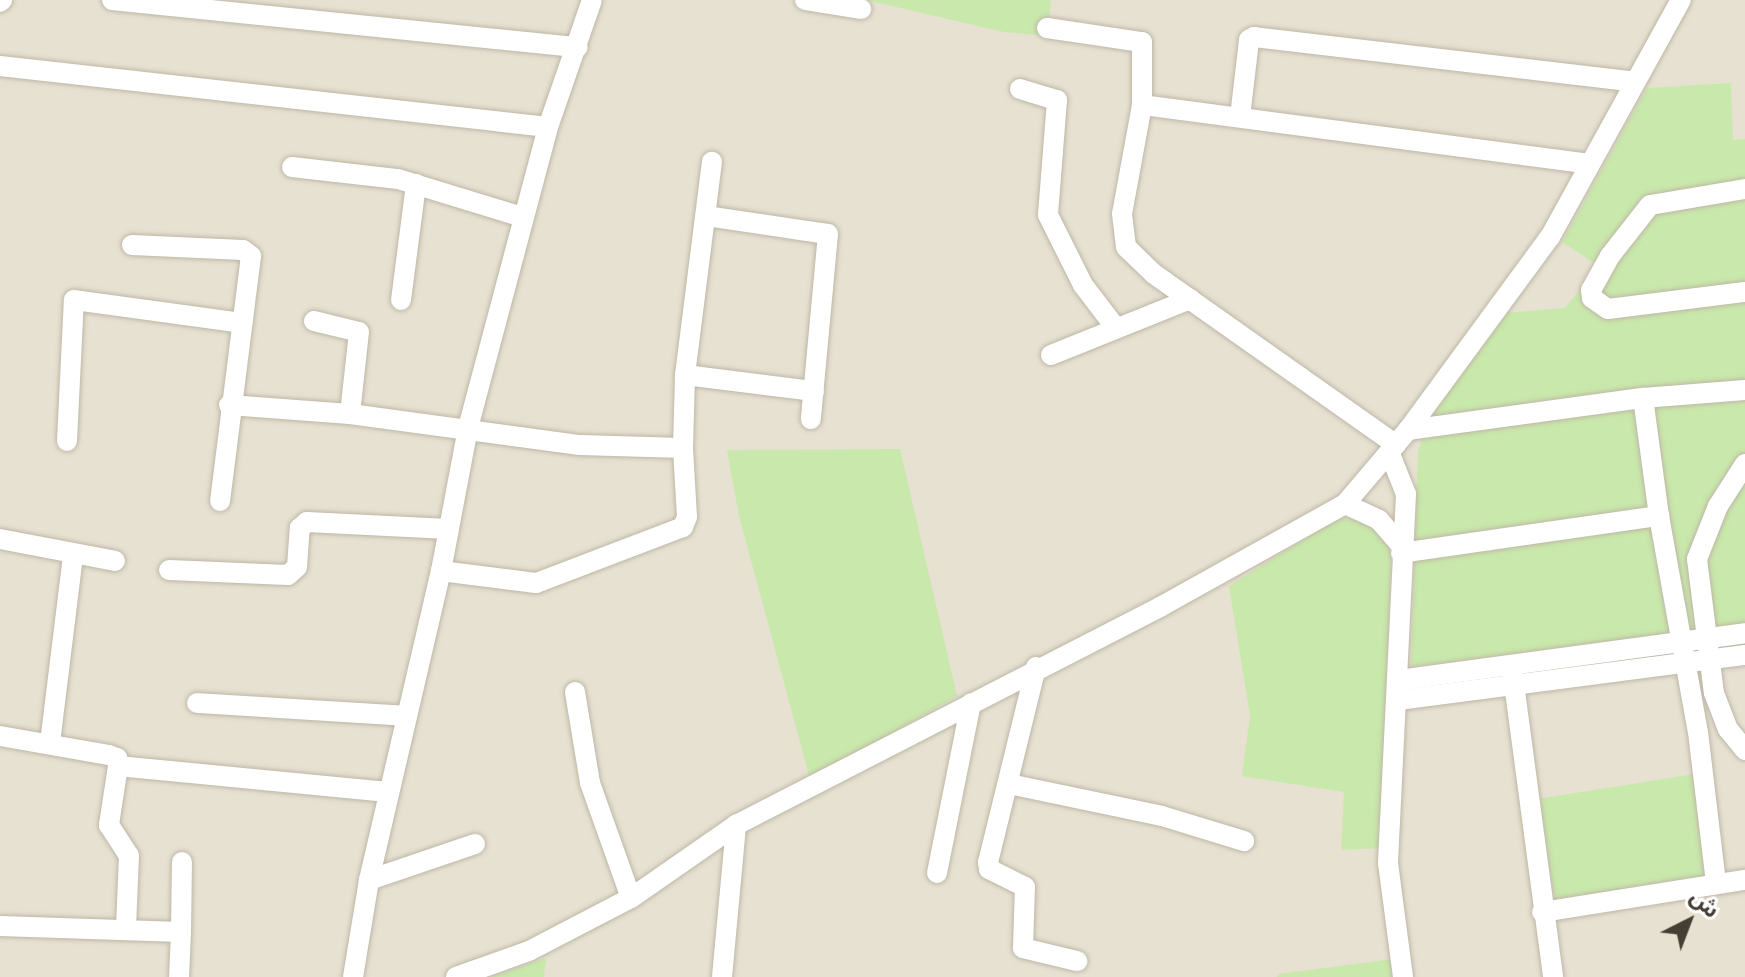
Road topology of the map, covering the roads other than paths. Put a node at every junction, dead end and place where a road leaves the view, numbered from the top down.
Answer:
1 (112, 0) edge
2 (592, 0) edge
3 (1681, 0) edge
4 (811, 1) edge
5 (861, 9) dead end
6 (1047, 28) dead end
7 (578, 47) junction
8 (0, 66) edge
9 (1635, 82) junction
10 (1020, 89) dead end
11 (1142, 105) junction
12 (1240, 117) junction
13 (548, 127) junction
14 (712, 162) dead end
15 (1589, 164) junction
16 (292, 167) dead end
17 (416, 184) junction
18 (1745, 189) edge
19 (707, 216) junction
20 (522, 217) junction
21 (132, 245) dead end
22 (1745, 292) edge
23 (1190, 299) junction
24 (401, 300) dead end
25 (314, 321) dead end
26 (242, 323) junction
27 (1116, 328) junction
28 (1051, 355) dead end
29 (685, 375) junction
30 (1745, 390) edge
31 (814, 391) junction
32 (1643, 398) junction
33 (229, 405) junction
34 (350, 414) junction
35 (811, 419) dead end
36 (468, 428) junction
37 (67, 441) dead end
38 (1398, 443) junction
39 (683, 448) junction
40 (1745, 464) edge
41 (220, 501) dead end
42 (1345, 504) junction
43 (1659, 516) junction
44 (448, 529) junction
45 (0, 539) edge
46 (1401, 549) junction
47 (73, 556) junction
48 (1697, 559) junction
49 (115, 561) dead end
50 (1666, 562) junction
51 (169, 570) dead end
52 (441, 571) junction
53 (1745, 633) edge
54 (1679, 643) junction
55 (1706, 650) junction
56 (1745, 655) edge
57 (1686, 664) junction
58 (1036, 667) junction
59 (1513, 677) junction
60 (1399, 690) junction
61 (575, 692) dead end
62 (197, 703) dead end
63 (971, 703) junction
64 (407, 716) junction
65 (1728, 729) junction
66 (1698, 732) junction
67 (0, 736) edge
68 (50, 743) junction
69 (1745, 750) edge
70 (118, 766) junction
71 (1009, 784) junction
72 (388, 792) junction
73 (736, 825) junction
74 (1244, 841) dead end
75 (475, 844) dead end
76 (182, 862) dead end
77 (937, 873) dead end
78 (369, 880) junction
79 (1745, 880) edge
80 (1716, 884) junction
81 (631, 898) junction
82 (1542, 912) junction
83 (0, 926) edge
84 (126, 928) junction
85 (181, 932) junction
86 (1077, 961) dead end
87 (179, 977) edge
88 (353, 977) edge
89 (456, 977) edge
90 (722, 977) edge
91 (1403, 977) edge
92 (1553, 977) edge

1 - 7 street
2 - 7 street
3 - 9 street
4 - 5 street
6 - 11 street
7 - 13 street
8 - 13 street
9 - 12 street
9 - 15 street
10 - 27 street
11 - 12 street
11 - 23 street
12 - 15 street
13 - 20 street
14 - 19 street
15 - 38 street
16 - 17 street
17 - 20 street
17 - 24 street
18 - 22 street
19 - 29 street
19 - 31 street
20 - 36 street
21 - 26 street
23 - 27 street
23 - 38 street
25 - 34 street
26 - 33 street
26 - 37 street
27 - 28 street
29 - 31 street
29 - 39 street
30 - 32 street
31 - 35 street
32 - 38 street
32 - 43 street
33 - 34 street
33 - 41 street
34 - 36 street
36 - 39 street
36 - 44 street
38 - 42 street
38 - 46 street
39 - 52 street
40 - 48 street
42 - 46 street
42 - 58 street
43 - 46 street
43 - 50 street
44 - 51 street
44 - 52 street
45 - 47 street
46 - 60 street
47 - 49 street
47 - 68 street
48 - 50 street
48 - 55 street
50 - 54 street
52 - 64 street
53 - 55 street
54 - 55 street
54 - 57 street
54 - 59 street
55 - 56 street
55 - 57 street
55 - 65 street
57 - 59 street
57 - 66 street
58 - 63 street
58 - 71 street
59 - 60 street
59 - 82 street
60 - 91 street
61 - 81 street
62 - 64 street
63 - 73 street
63 - 77 street
64 - 72 street
65 - 66 street
65 - 69 street
66 - 80 street
67 - 68 street
68 - 70 street
70 - 72 street
70 - 84 street
71 - 74 street
71 - 86 street
72 - 78 street
73 - 81 street
73 - 90 street
75 - 78 street
76 - 85 street
78 - 88 street
79 - 80 street
80 - 82 street
81 - 89 street
82 - 92 street
83 - 84 street
84 - 85 street
85 - 87 street

